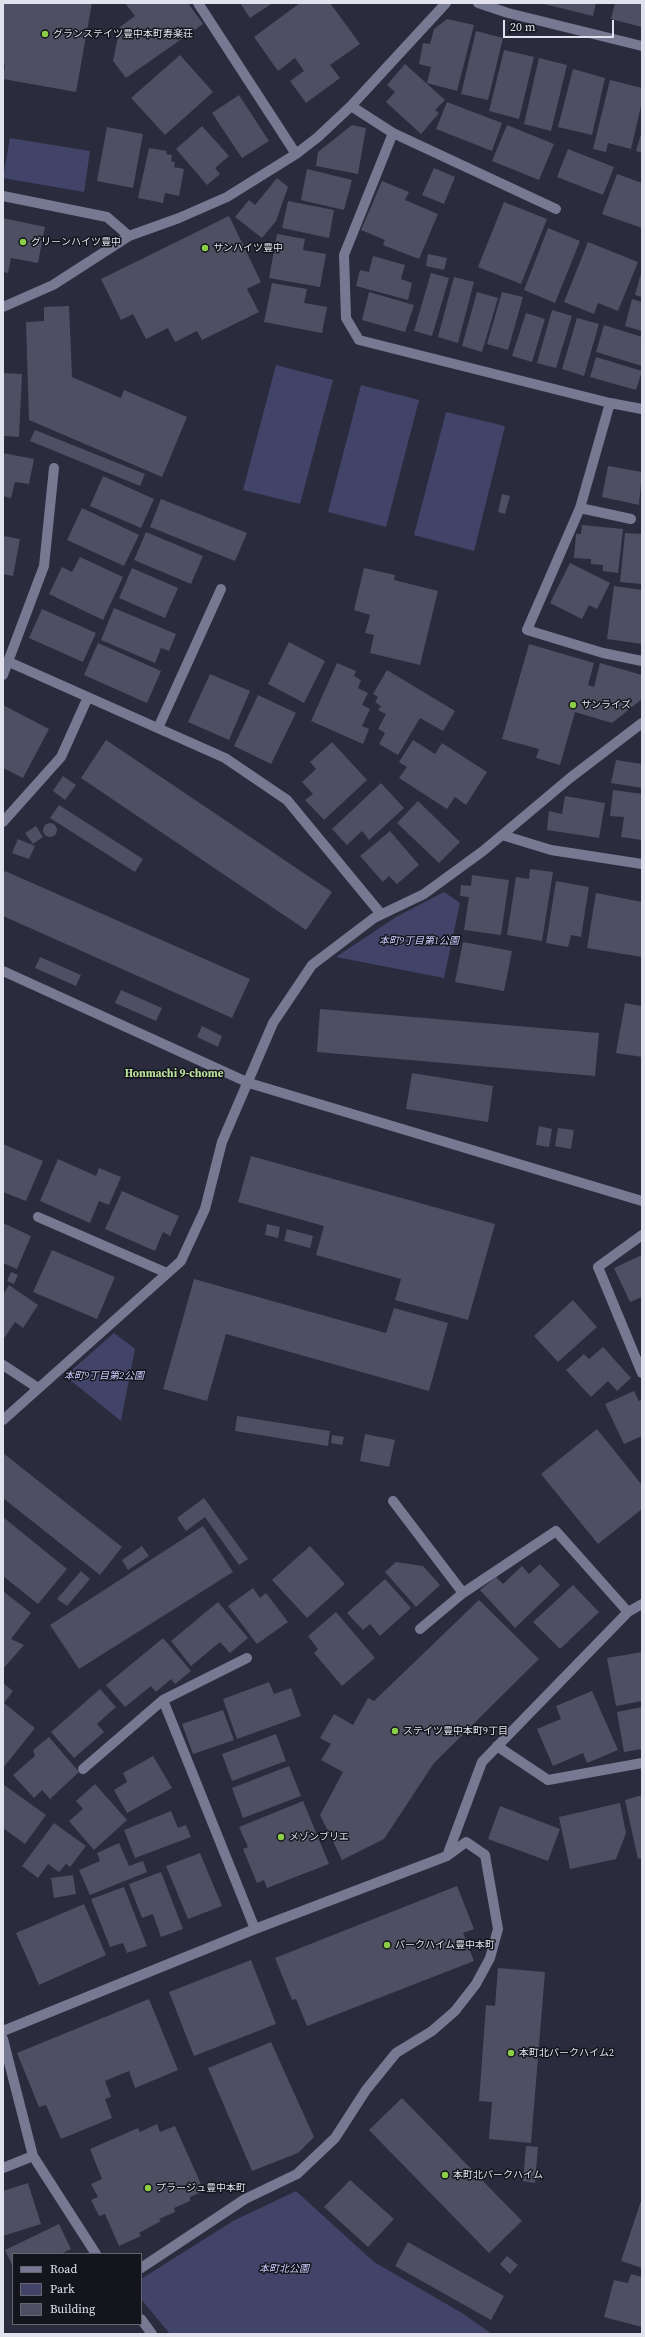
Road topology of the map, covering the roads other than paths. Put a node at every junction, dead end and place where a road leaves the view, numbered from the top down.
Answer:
1 (198, 3) edge
2 (446, 3) edge
3 (478, 3) edge
4 (642, 46) edge
5 (351, 106) junction
6 (393, 133) junction
7 (296, 154) junction
8 (3, 196) edge
9 (556, 209) dead end
10 (128, 236) junction
11 (3, 307) edge
12 (610, 404) junction
13 (642, 410) edge
14 (54, 468) dead end
15 (580, 508) junction
16 (631, 519) dead end
17 (221, 589) dead end
18 (642, 661) edge
19 (9, 662) junction
20 (3, 675) edge
21 (88, 697) junction
22 (642, 723) edge
23 (158, 728) junction
24 (3, 822) edge
25 (502, 835) junction
26 (642, 864) edge
27 (381, 914) junction
28 (3, 971) edge
29 (249, 1083) junction
30 (642, 1201) edge
31 (38, 1217) dead end
32 (642, 1236) edge
33 (167, 1273) junction
34 (3, 1364) edge
35 (642, 1372) edge
36 (38, 1388) junction
37 (3, 1420) edge
38 (392, 1501) dead end
39 (463, 1593) junction
40 (642, 1604) edge
41 (628, 1612) junction
42 (420, 1629) dead end
43 (247, 1658) dead end
44 (163, 1700) junction
45 (497, 1746) junction
46 (642, 1763) edge
47 (84, 1769) dead end
48 (447, 1856) junction
49 (255, 1929) junction
50 (3, 2032) edge
51 (3, 2039) edge
52 (33, 2156) junction
53 (3, 2168) edge
54 (95, 2253) edge
55 (142, 2267) edge
56 (142, 2320) edge
57 (152, 2334) edge

1 - 7 street
2 - 5 street
3 - 4 street
5 - 6 street
5 - 7 street
6 - 9 street
6 - 12 street
7 - 10 street
8 - 10 street
10 - 11 street
12 - 13 street
12 - 15 street
14 - 19 street
15 - 16 street
15 - 18 street
17 - 23 street
19 - 20 street
19 - 21 street
21 - 23 street
21 - 24 street
22 - 25 street
23 - 27 street
25 - 26 street
25 - 27 street
27 - 29 street
28 - 29 street
29 - 30 street
29 - 33 street
31 - 33 street
32 - 35 street
33 - 36 street
34 - 36 street
36 - 37 street
38 - 39 street
39 - 41 street
39 - 42 street
40 - 41 street
41 - 45 street
43 - 44 street
44 - 47 street
44 - 49 street
45 - 46 street
45 - 48 street
48 - 49 street
48 - 55 street
49 - 50 street
51 - 52 street
52 - 53 street
52 - 54 street
56 - 57 street

